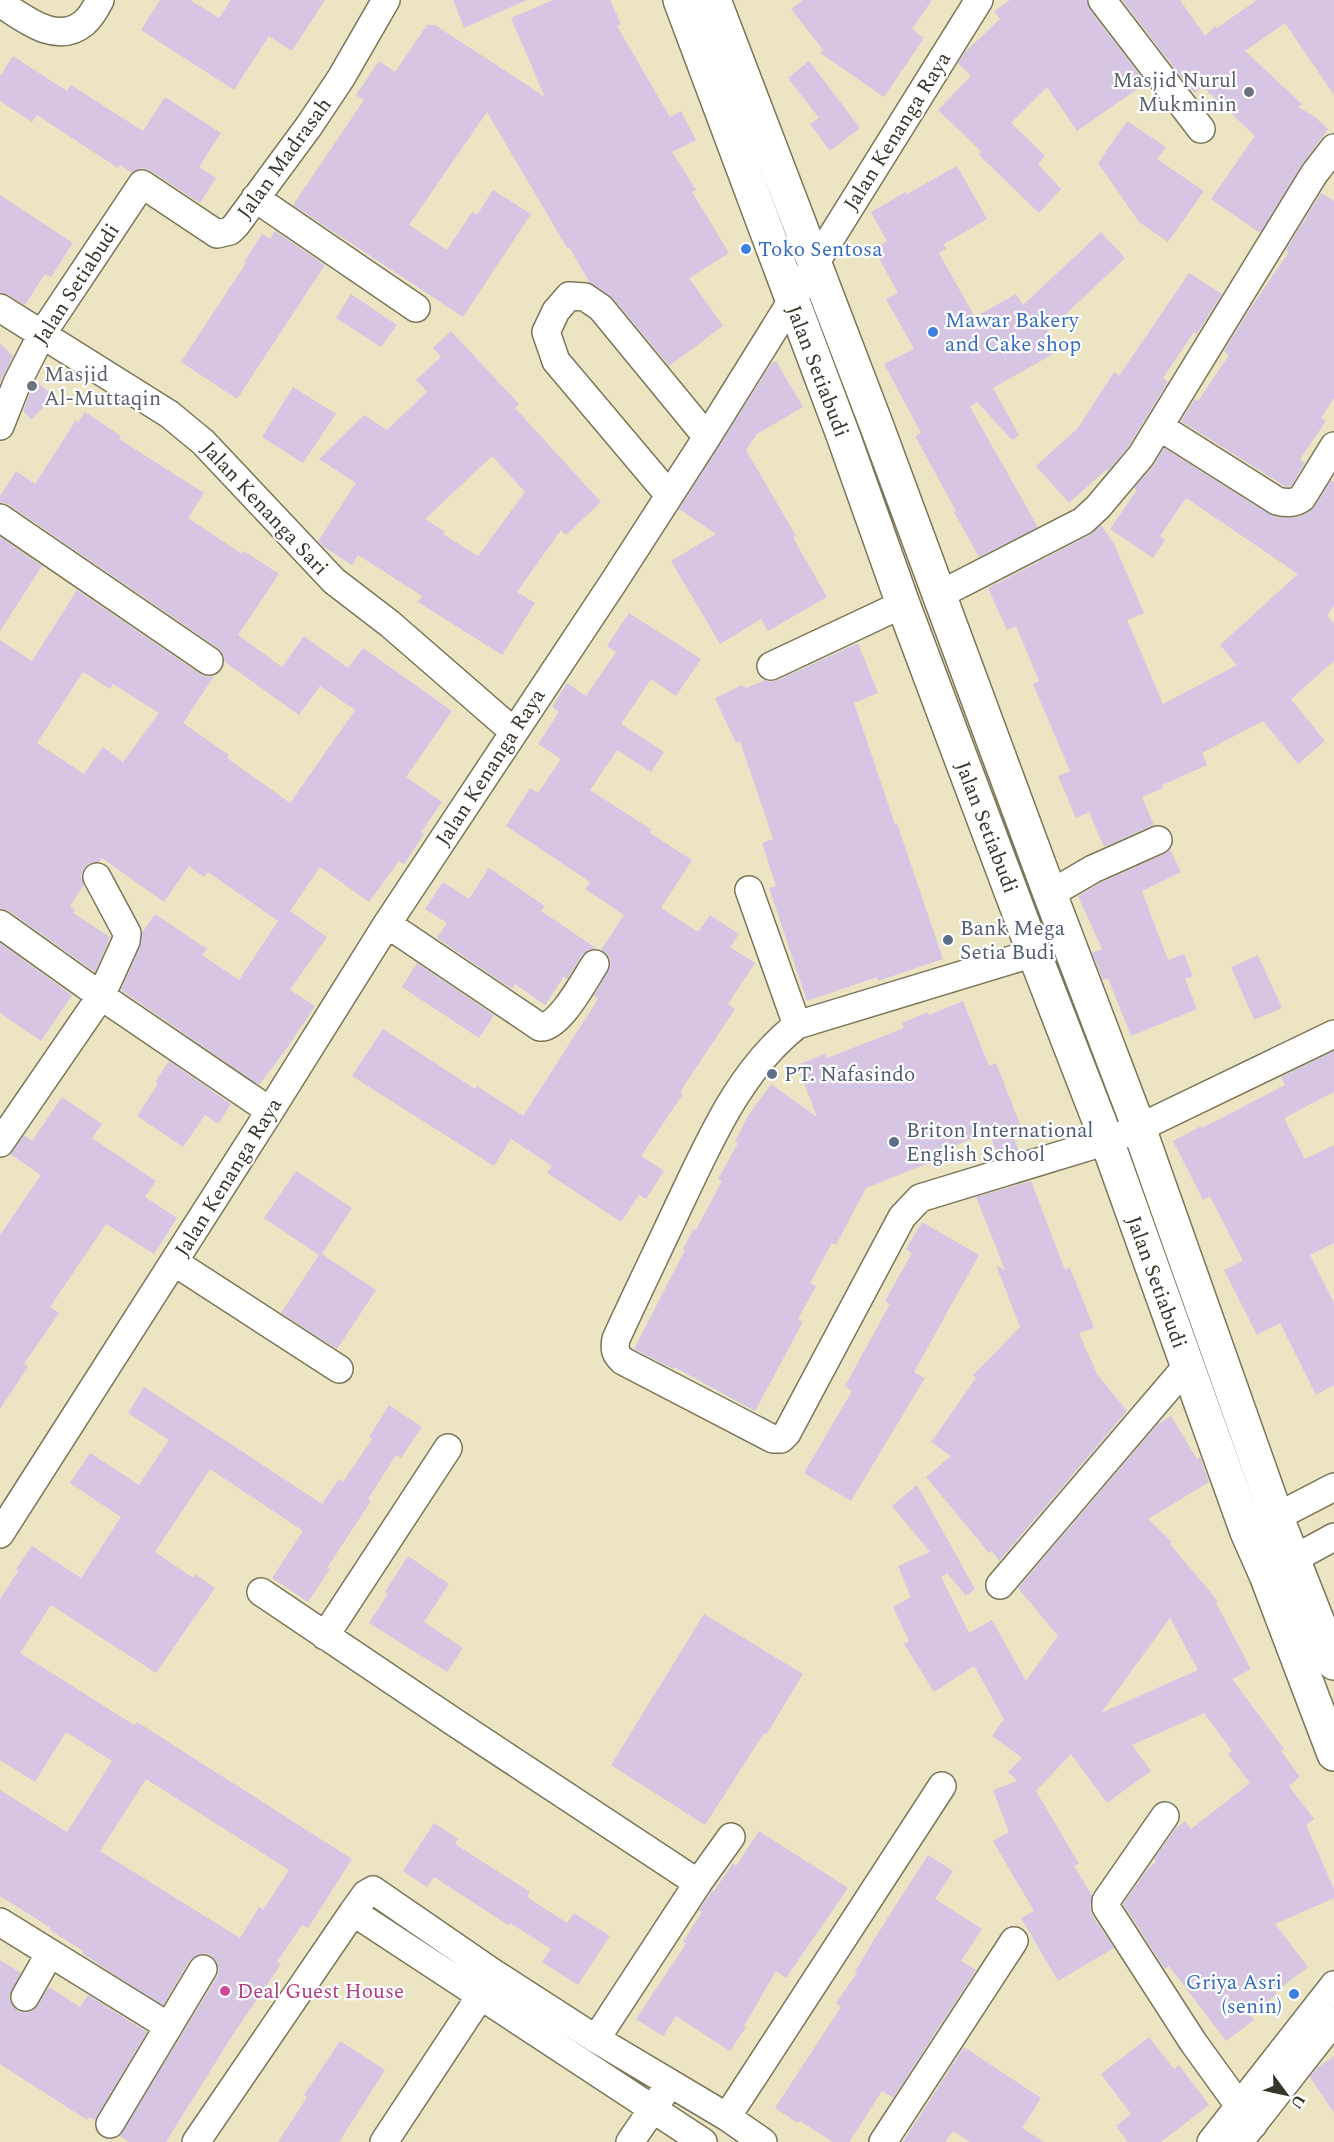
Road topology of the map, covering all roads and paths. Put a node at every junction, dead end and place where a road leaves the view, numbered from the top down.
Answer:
1 (100, 0) edge
2 (386, 0) edge
3 (680, 0) edge
4 (714, 0) edge
5 (979, 0) edge
6 (1102, 0) edge
7 (0, 3) edge
8 (1201, 129) dead end
9 (1334, 148) edge
10 (255, 198) junction
11 (125, 208) joint
12 (814, 264) junction
13 (792, 301) junction
14 (0, 308) edge
15 (416, 308) dead end
16 (42, 334) junction
17 (0, 426) edge
18 (1160, 427) junction
19 (706, 437) junction
20 (1329, 465) edge
21 (669, 495) junction
22 (0, 518) edge
23 (939, 595) junction
24 (903, 604) junction
25 (209, 661) dead end
26 (771, 666) dead end
27 (513, 731) junction
28 (1158, 840) dead end
29 (97, 877) dead end
30 (749, 890) dead end
31 (1050, 894) junction
32 (0, 924) edge
33 (387, 924) junction
34 (1034, 953) junction
35 (595, 964) dead end
36 (101, 996) junction
37 (797, 1025) junction
38 (1334, 1034) edge
39 (270, 1111) junction
40 (9, 1112) edge
41 (1139, 1128) junction
42 (1107, 1141) junction
43 (0, 1143) edge
44 (174, 1262) junction
45 (1187, 1366) junction
46 (339, 1369) dead end
47 (448, 1448) dead end
48 (1334, 1487) edge
49 (1277, 1518) junction
50 (1247, 1532) junction
51 (0, 1534) edge
52 (1334, 1537) edge
53 (1294, 1558) junction
54 (1266, 1575) junction
55 (1000, 1585) dead end
56 (261, 1592) dead end
57 (326, 1636) junction
58 (1334, 1663) edge
59 (1334, 1754) edge
60 (942, 1786) dead end
61 (1165, 1816) dead end
62 (731, 1837) dead end
63 (698, 1883) junction
64 (353, 1912) junction
65 (0, 1922) edge
66 (1014, 1941) dead end
67 (50, 1953) junction
68 (203, 1970) dead end
69 (495, 1974) junction
70 (1334, 1984) edge
71 (25, 1996) dead end
72 (479, 1996) junction
73 (1334, 2021) edge
74 (168, 2026) junction
75 (596, 2039) junction
76 (671, 2084) junction
77 (652, 2109) junction
78 (727, 2117) junction
79 (110, 2124) dead end
80 (1244, 2125) edge
81 (196, 2142) edge
82 (384, 2142) edge
83 (630, 2142) edge
84 (703, 2142) edge
85 (763, 2142) edge
86 (884, 2142) edge
87 (1211, 2142) edge

1 - 7 street
2 - 10 street, Jalan Madrasah
3 - 13 main road, Jalan Setiabudi
4 - 12 main road, Jalan Setiabudi
5 - 12 street, Jalan Kenanga Raya
6 - 8 street
9 - 18 street
10 - 11 street, Jalan Madrasah
10 - 15 street
11 - 16 street, Jalan Setiabudi
12 - 13 street, Jalan Kenanga Raya
12 - 23 main road, Jalan Setiabudi
13 - 19 street, Jalan Kenanga Raya
13 - 24 main road, Jalan Setiabudi
14 - 16 street, Jalan Kenanga Sari
16 - 17 street, Jalan Setiabudi
16 - 27 street, Jalan Kenanga Sari
18 - 20 street
18 - 23 street
19 - 21 street, Jalan Kenanga Raya
19 - 21 street
21 - 27 street, Jalan Kenanga Raya
22 - 25 street
23 - 31 main road, Jalan Setiabudi
24 - 26 street
24 - 34 main road, Jalan Setiabudi
27 - 33 street, Jalan Kenanga Raya
28 - 31 street
29 - 36 street
30 - 37 street
31 - 41 main road, Jalan Setiabudi
32 - 36 street
33 - 35 street
33 - 39 street, Jalan Kenanga Raya
34 - 37 street
34 - 42 main road, Jalan Setiabudi
36 - 39 street
36 - 40 street
37 - 42 street
38 - 41 street
39 - 44 street, Jalan Kenanga Raya
40 - 43 street
41 - 42 street
41 - 49 main road, Jalan Setiabudi
42 - 45 main road, Jalan Setiabudi
44 - 46 street
44 - 51 street, Jalan Kenanga Raya
45 - 50 main road, Jalan Setiabudi
45 - 55 street
47 - 57 street
48 - 49 street
49 - 50 street
49 - 53 main road, Jalan Setiabudi
50 - 54 main road, Jalan Setiabudi
52 - 53 street
53 - 54 street
53 - 58 main road, Jalan Setiabudi
54 - 59 main road, Jalan Setiabudi
56 - 57 street
57 - 63 street
60 - 78 street
61 - 80 street
62 - 63 street
63 - 75 street
64 - 69 street
64 - 72 street
64 - 81 street
65 - 67 street
66 - 86 street
67 - 71 street
67 - 74 street
68 - 74 street
69 - 72 street
69 - 75 street
70 - 80 street
72 - 77 street
72 - 82 street
73 - 80 street
74 - 79 street
75 - 76 street
76 - 77 street
76 - 78 street
77 - 83 street
77 - 84 street
78 - 85 street
80 - 87 street

